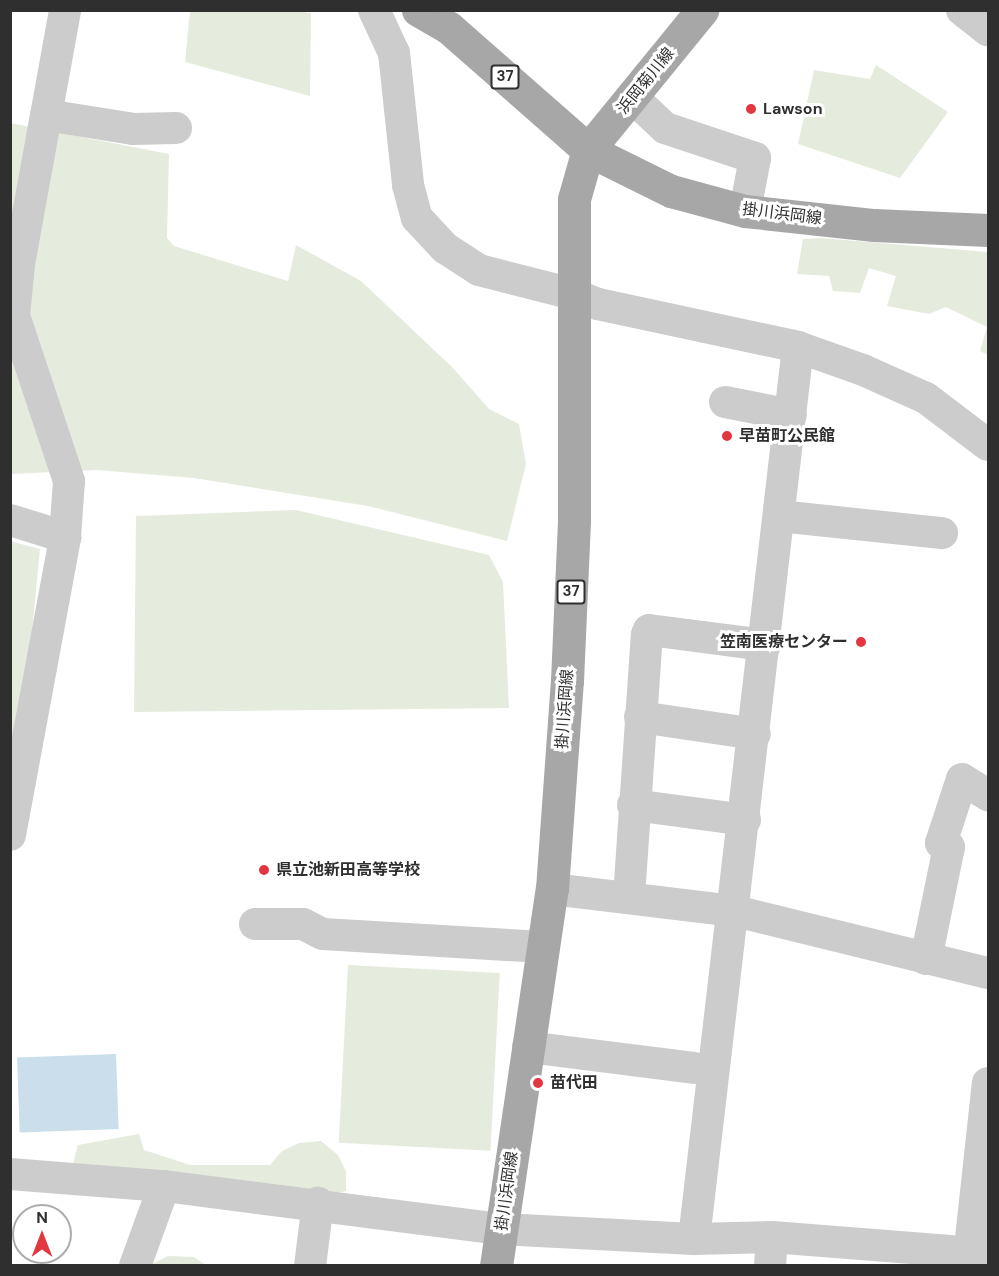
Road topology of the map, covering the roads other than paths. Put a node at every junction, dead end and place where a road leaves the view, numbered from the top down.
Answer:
1 (65, 10) edge
2 (418, 10) edge
3 (702, 10) edge
4 (962, 10) edge
5 (372, 11) edge
6 (988, 30) edge
7 (632, 97) junction
8 (46, 115) junction
9 (176, 128) dead end
10 (588, 150) junction
11 (745, 211) junction
12 (988, 230) edge
13 (573, 294) junction
14 (13, 299) edge
15 (798, 347) junction
16 (725, 402) dead end
17 (791, 415) junction
18 (988, 445) edge
19 (779, 516) junction
20 (10, 520) edge
21 (942, 533) dead end
22 (64, 537) junction
23 (765, 645) junction
24 (640, 717) junction
25 (755, 734) junction
26 (988, 795) edge
27 (633, 805) junction
28 (745, 820) junction
29 (10, 835) edge
30 (552, 889) junction
31 (629, 897) junction
32 (735, 911) junction
33 (255, 924) dead end
34 (543, 947) junction
35 (926, 958) junction
36 (988, 973) edge
37 (528, 1047) junction
38 (694, 1068) dead end
39 (988, 1083) edge
40 (10, 1174) edge
41 (164, 1186) junction
42 (318, 1203) junction
43 (501, 1229) junction
44 (694, 1239) junction
45 (771, 1251) edge
46 (975, 1258) edge
47 (135, 1266) edge
48 (310, 1266) edge
49 (496, 1266) edge

1 - 8 street
2 - 10 main road, 掛川浜岡線 / 37
3 - 7 main road, 浜岡菊川線
4 - 6 street
5 - 13 street
7 - 10 main road, 浜岡菊川線
7 - 11 street
8 - 9 street
8 - 14 street
10 - 11 main road, 掛川浜岡線 / 37
10 - 13 main road, 掛川浜岡線 / 37
11 - 12 main road, 掛川浜岡線 / 37
13 - 15 street
13 - 30 main road, 掛川浜岡線 / 37
14 - 22 street
15 - 17 street
15 - 18 street
16 - 17 street
17 - 19 street
19 - 21 street
19 - 23 street
20 - 22 street
22 - 29 street
23 - 24 street
23 - 25 street
24 - 25 street
24 - 27 street
25 - 28 street
26 - 35 street
27 - 28 street
27 - 31 street
28 - 32 street
30 - 31 street
30 - 34 main road, 掛川浜岡線 / 37
31 - 32 street
32 - 35 street
32 - 44 street
33 - 34 street
34 - 37 main road, 掛川浜岡線 / 37
35 - 36 street
37 - 38 street
37 - 43 main road, 掛川浜岡線 / 37
39 - 46 street
40 - 41 street
41 - 42 street
41 - 47 street
42 - 43 street
42 - 48 street
43 - 44 street
43 - 49 main road, 掛川浜岡線 / 37
44 - 45 street
45 - 46 street

